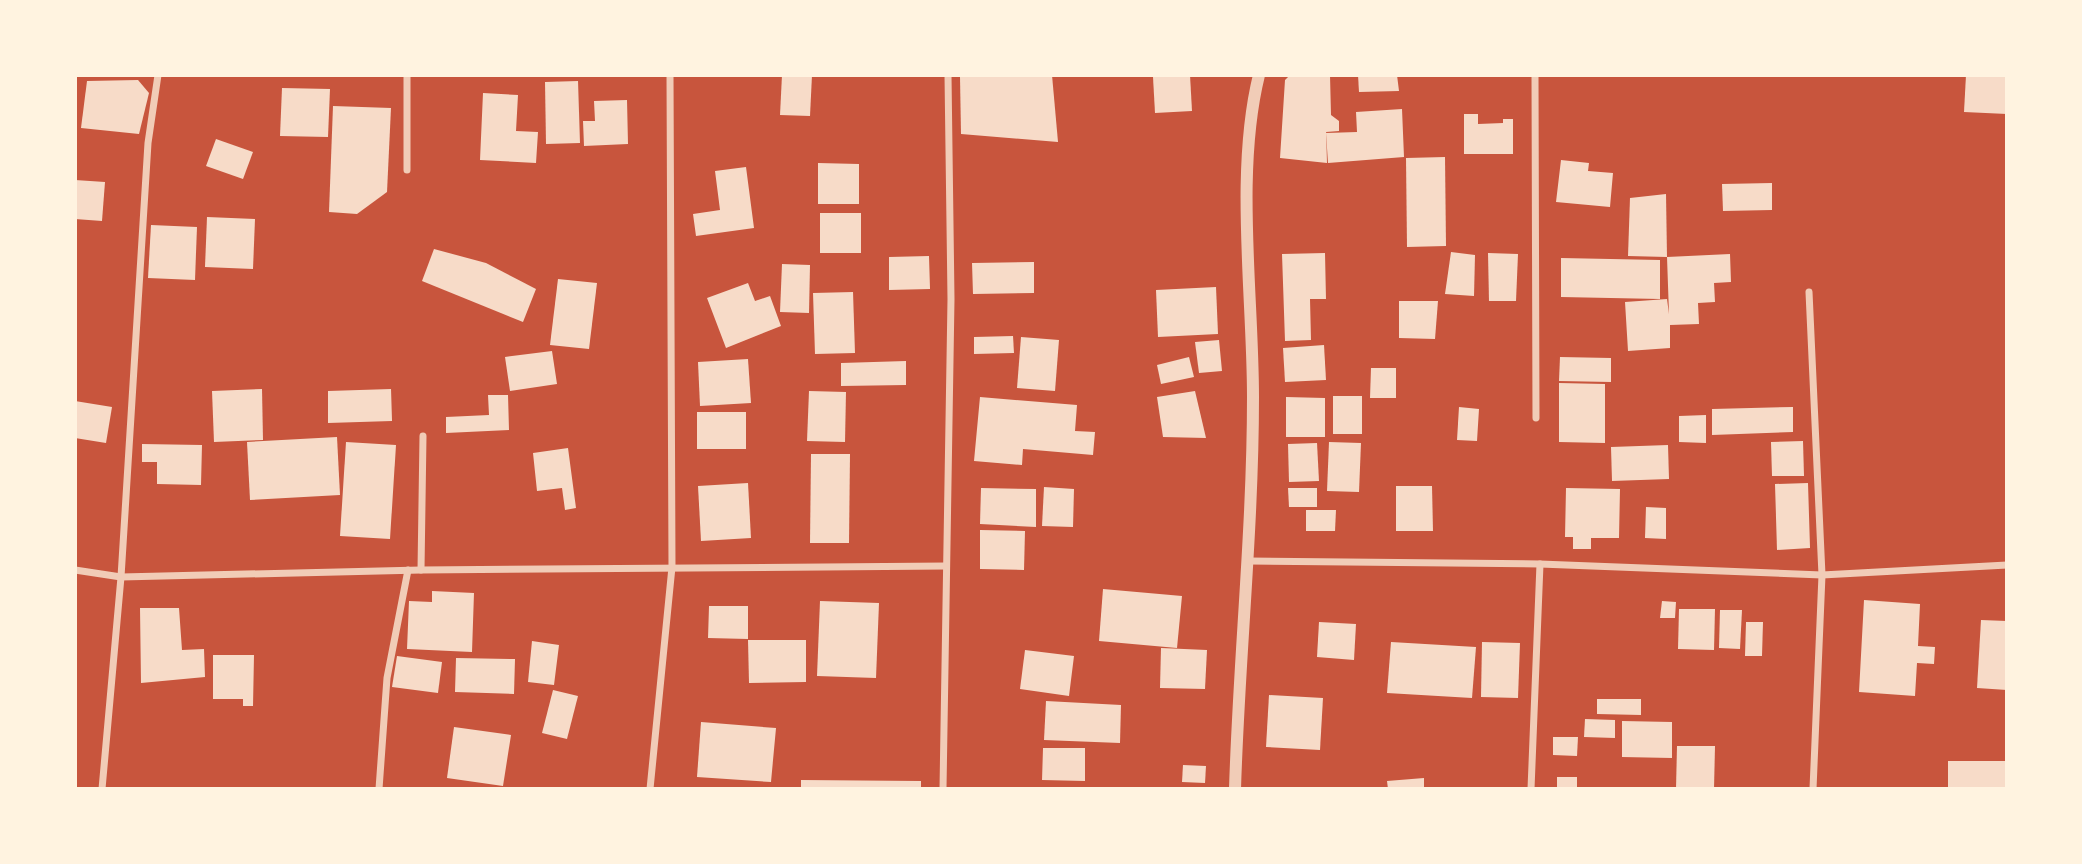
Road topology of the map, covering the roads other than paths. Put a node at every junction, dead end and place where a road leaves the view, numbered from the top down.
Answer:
1 (158, 75) edge
2 (407, 75) edge
3 (670, 75) edge
4 (948, 75) edge
5 (1259, 75) edge
6 (1535, 75) edge
7 (407, 170) dead end
8 (1809, 292) dead end
9 (1536, 418) dead end
10 (423, 436) dead end
11 (1250, 561) junction
12 (1540, 564) junction
13 (2007, 565) edge
14 (946, 566) junction
15 (671, 567) junction
16 (75, 570) edge
17 (408, 570) junction
18 (421, 570) junction
19 (1822, 575) junction
20 (121, 577) junction
21 (102, 789) edge
22 (379, 789) edge
23 (650, 789) edge
24 (943, 789) edge
25 (1235, 789) edge
26 (1531, 789) edge
27 (1813, 789) edge

1 - 20 street
2 - 7 street
3 - 15 street
4 - 14 street
5 - 11 street
6 - 9 street
8 - 19 street
10 - 18 street
11 - 12 street
11 - 25 street
12 - 19 street
12 - 26 street
13 - 19 street
14 - 15 street
14 - 24 street
15 - 18 street
15 - 23 street
16 - 20 street
17 - 18 street
17 - 20 street
17 - 22 street
19 - 27 street
20 - 21 street

